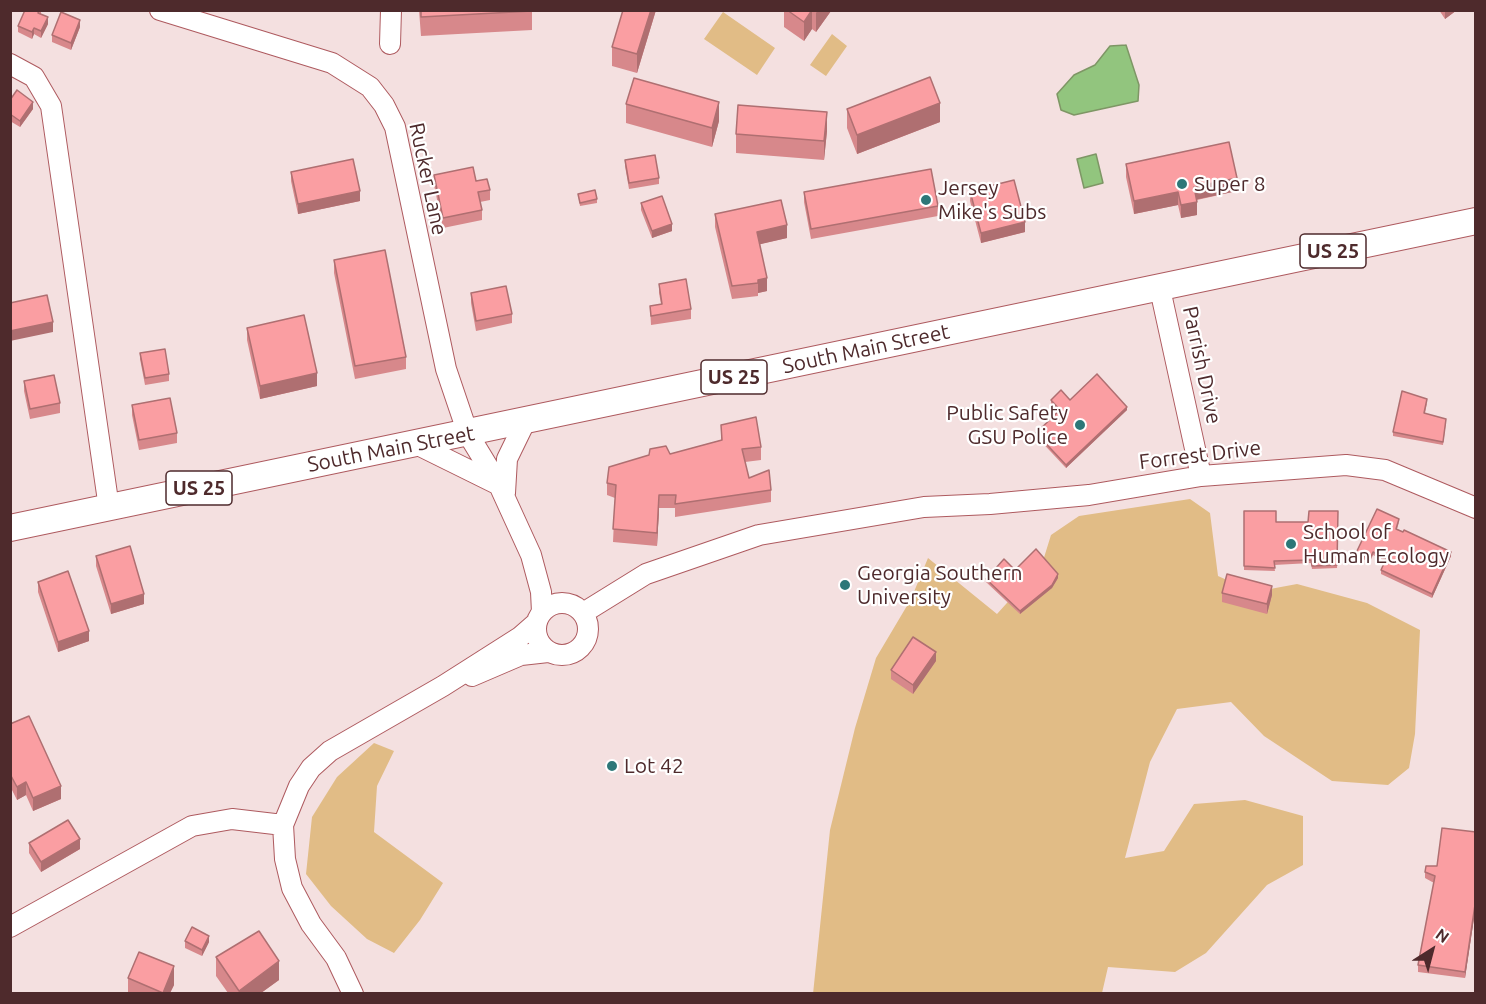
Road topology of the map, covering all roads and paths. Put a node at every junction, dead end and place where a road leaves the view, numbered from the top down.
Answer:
1 (160, 10) edge
2 (391, 10) edge
3 (390, 44) dead end
4 (10, 64) edge
5 (1476, 221) edge
6 (1162, 294) junction
7 (525, 422) junction
8 (468, 434) junction
9 (416, 444) junction
10 (1201, 476) junction
11 (502, 490) junction
12 (109, 508) junction
13 (1476, 508) edge
14 (10, 528) edge
15 (531, 555) junction
16 (582, 615) junction
17 (539, 618) junction
18 (548, 652) junction
19 (443, 686) junction
20 (284, 825) junction
21 (10, 927) edge
22 (354, 993) edge

1 - 8 street, Rucker Lane
2 - 3 street
4 - 12 street
5 - 6 main road, South Main Street / US 25
6 - 7 main road, South Main Street / US 25
6 - 10 street, Parrish Drive
7 - 8 main road, South Main Street / US 25
7 - 11 street
8 - 9 main road, South Main Street / US 25
8 - 11 street, Rucker Lane
9 - 11 street
9 - 12 main road, South Main Street / US 25
10 - 13 street, Forrest Drive
10 - 16 street, Forrest Drive
11 - 15 street, Rucker Lane
12 - 14 main road, South Main Street / US 25
15 - 16 street
15 - 17 street
16 - 17 street
16 - 18 street
17 - 18 street
17 - 19 street
18 - 19 street
19 - 20 street
20 - 21 street
20 - 22 street

